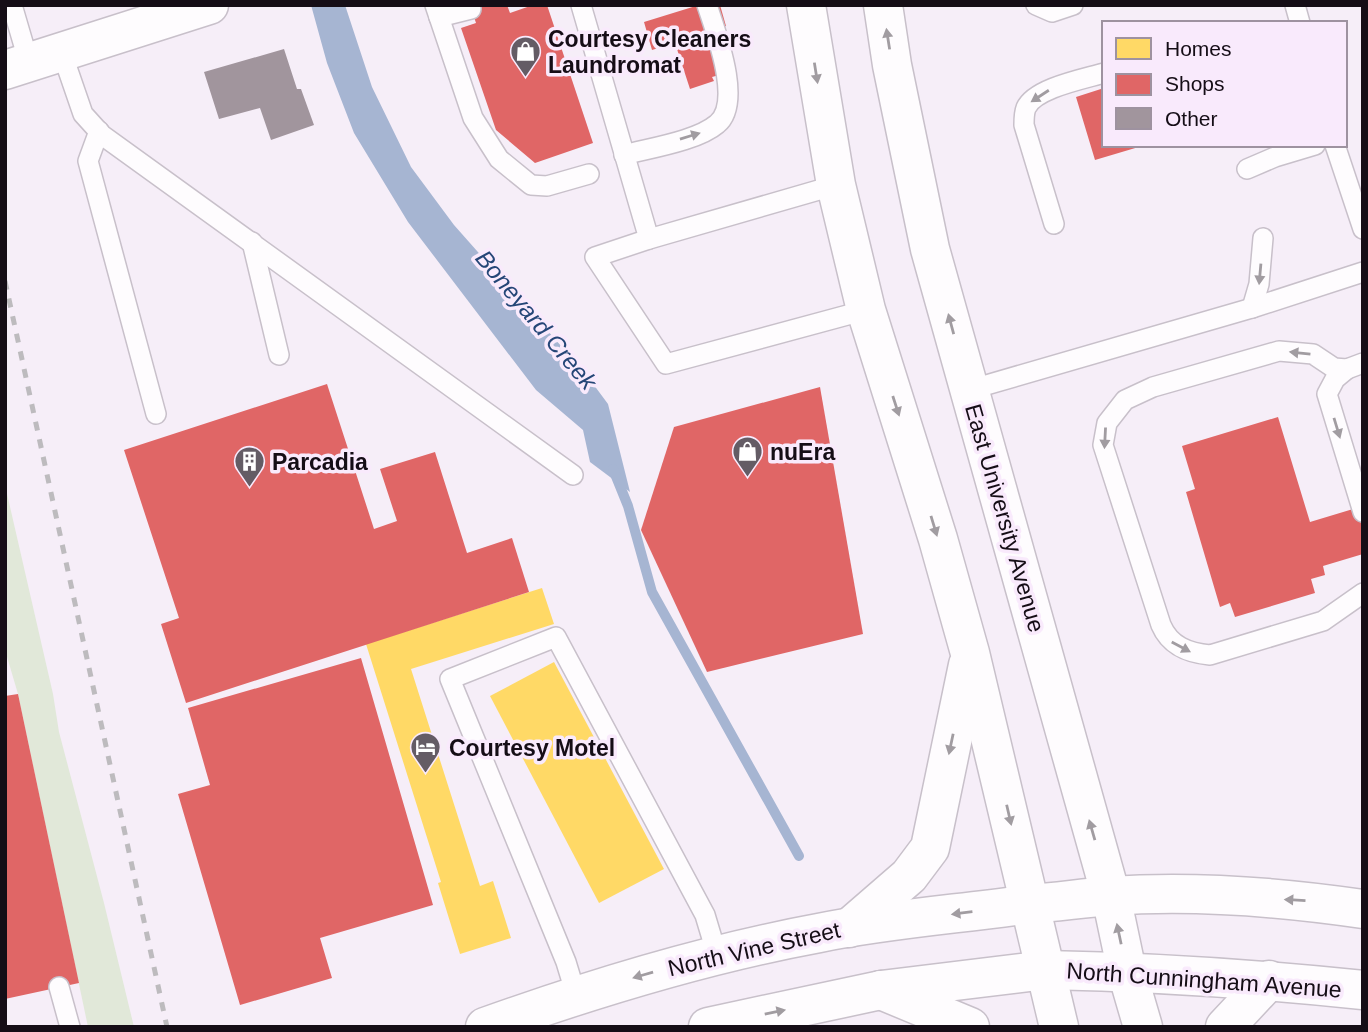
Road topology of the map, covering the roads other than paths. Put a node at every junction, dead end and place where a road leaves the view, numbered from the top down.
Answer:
1 (12, 5) edge
2 (209, 5) edge
3 (581, 5) edge
4 (707, 5) edge
5 (806, 5) edge
6 (883, 5) edge
7 (1037, 5) edge
8 (1073, 5) edge
9 (471, 9) dead end
10 (437, 11) edge
11 (152, 14) edge
12 (32, 62) edge
13 (1102, 74) edge
14 (99, 131) junction
15 (1301, 147) edge
16 (1336, 147) edge
17 (1273, 151) edge
18 (624, 155) junction
19 (1247, 169) dead end
20 (589, 174) dead end
21 (836, 185) junction
22 (1054, 224) dead end
23 (1363, 229) edge
24 (1263, 238) dead end
25 (649, 239) junction
26 (253, 242) junction
27 (1363, 272) edge
28 (1252, 308) junction
29 (866, 310) junction
30 (279, 355) dead end
31 (1355, 366) edge
32 (969, 390) junction
33 (156, 414) dead end
34 (573, 475) dead end
35 (1363, 512) edge
36 (1363, 593) edge
37 (970, 653) junction
38 (1111, 896) junction
39 (1030, 904) junction
40 (1363, 909) edge
41 (849, 928) junction
42 (717, 955) junction
43 (1046, 970) junction
44 (1128, 972) junction
45 (1269, 980) junction
46 (60, 987) dead end
47 (881, 990) junction
48 (1363, 990) edge
49 (576, 995) junction
50 (725, 1025) edge
51 (70, 1027) edge
52 (485, 1027) edge
53 (970, 1027) edge
54 (1059, 1027) edge
55 (1143, 1027) edge
56 (1225, 1027) edge

1 - 12 lane
2 - 11 main road
3 - 18 lane
18 -> 4 lane
5 -> 21 main road
32 -> 6 main road, East University Avenue
7 - 8 lane
9 - 10 lane
10 - 20 lane
11 - 12 main road
12 - 14 lane
13 -> 22 lane
14 - 26 lane
14 - 33 lane
15 - 17 lane
16 - 23 lane
17 - 19 lane
18 - 25 lane
21 - 25 lane
21 - 29 main road
24 -> 28 lane
25 - 29 lane
26 - 30 lane
26 - 34 lane
27 - 28 lane
28 - 32 lane
29 -> 37 main road
31 -> 35 lane
31 -> 36 lane
38 -> 32 main road, East University Avenue
37 -> 39 main road
37 -> 41 main road
38 - 39 main road
40 -> 38 main road
44 -> 38 main road, East University Avenue
39 -> 41 main road, North Vine Street
39 - 43 main road
41 - 42 main road, North Vine Street
42 -> 49 main road, North Vine Street
42 - 49 lane
43 - 44 main road, North Cunningham Avenue
43 - 47 main road
43 - 54 main road
44 - 45 main road, North Cunningham Avenue
44 - 55 main road, East University Avenue
45 - 48 main road, North Cunningham Avenue
45 - 56 main road
46 - 51 lane
50 -> 47 main road
47 - 53 main road
49 - 52 main road, North Vine Street

